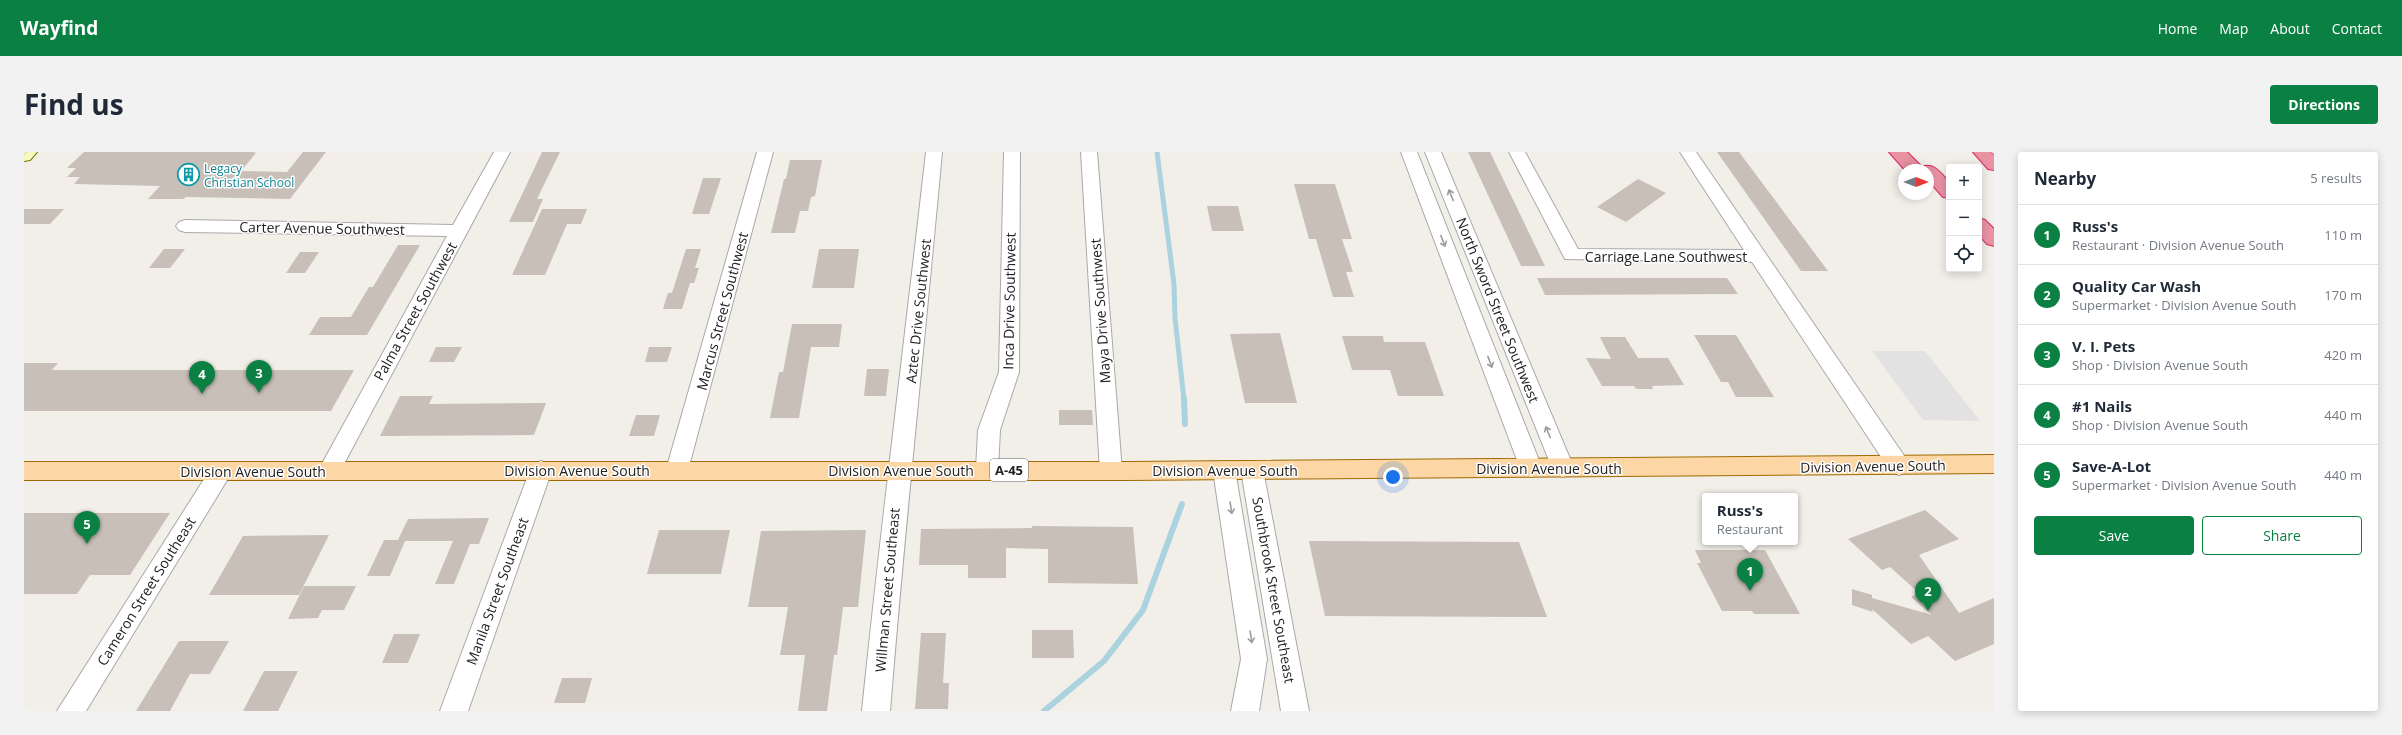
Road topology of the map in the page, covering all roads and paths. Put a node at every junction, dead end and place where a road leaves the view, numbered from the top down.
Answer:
1 (29, 152) edge
2 (502, 152) edge
3 (764, 152) edge
4 (934, 152) edge
5 (1012, 152) edge
6 (1089, 152) edge
7 (1409, 152) edge
8 (1433, 152) edge
9 (1517, 152) edge
10 (1688, 152) edge
11 (1897, 152) edge
12 (1911, 152) edge
13 (1981, 152) edge
14 (24, 156) edge
15 (1909, 164) edge
16 (1922, 164) edge
17 (1994, 165) edge
18 (1934, 177) edge
19 (1934, 189) edge
20 (1946, 190) edge
21 (1946, 201) edge
22 (185, 226) dead end
23 (459, 231) junction
24 (1758, 256) junction
25 (1994, 464) edge
26 (1899, 466) junction
27 (1531, 468) junction
28 (1563, 468) junction
29 (541, 470) junction
30 (677, 470) junction
31 (901, 470) junction
32 (987, 470) junction
33 (1224, 470) junction
34 (1252, 470) junction
35 (24, 471) edge
36 (221, 471) junction
37 (329, 471) junction
38 (1111, 471) junction
39 (71, 711) edge
40 (454, 711) edge
41 (876, 711) edge
42 (1245, 711) edge
43 (1295, 711) edge

1 - 14 main road
2 - 23 street, Palma Street Southwest
3 - 30 street, Marcus Street Southwest
4 - 31 street, Aztec Drive Southwest
5 - 32 street, Inca Drive Southwest
6 - 38 street, Maya Drive Southwest
7 -> 27 street, North Sword Street Southwest
28 -> 8 street, North Sword Street Southwest
9 - 24 street, Carriage Lane Southwest
10 - 24 street, Carriage Lane Southwest
11 - 15 highway
12 - 16 highway
13 - 17 highway
18 - 20 highway
19 - 21 highway
22 - 23 street, Carter Avenue Southwest
23 - 37 street, Palma Street Southwest
24 - 26 street, Carriage Lane Southwest
25 - 26 main road, Division Avenue South / A-45
26 - 28 main road, Division Avenue South / A-45
27 - 28 main road, Division Avenue South / A-45
27 - 34 main road, Division Avenue South / A-45
29 - 30 main road, Division Avenue South / A-45
29 - 37 main road, Division Avenue South / A-45
29 - 40 street, Manila Street Southeast
30 - 31 main road, Division Avenue South / A-45
31 - 32 main road, Division Avenue South / A-45
31 - 41 street, Willman Street Southeast
32 - 38 main road, Division Avenue South / A-45
33 - 34 main road, Division Avenue South / A-45
33 - 38 main road, Division Avenue South / A-45
33 -> 42 street
34 - 43 street, Southbrook Street Southeast
35 - 36 main road, Division Avenue South / A-45
36 - 37 main road, Division Avenue South / A-45
36 - 39 street, Cameron Street Southeast

